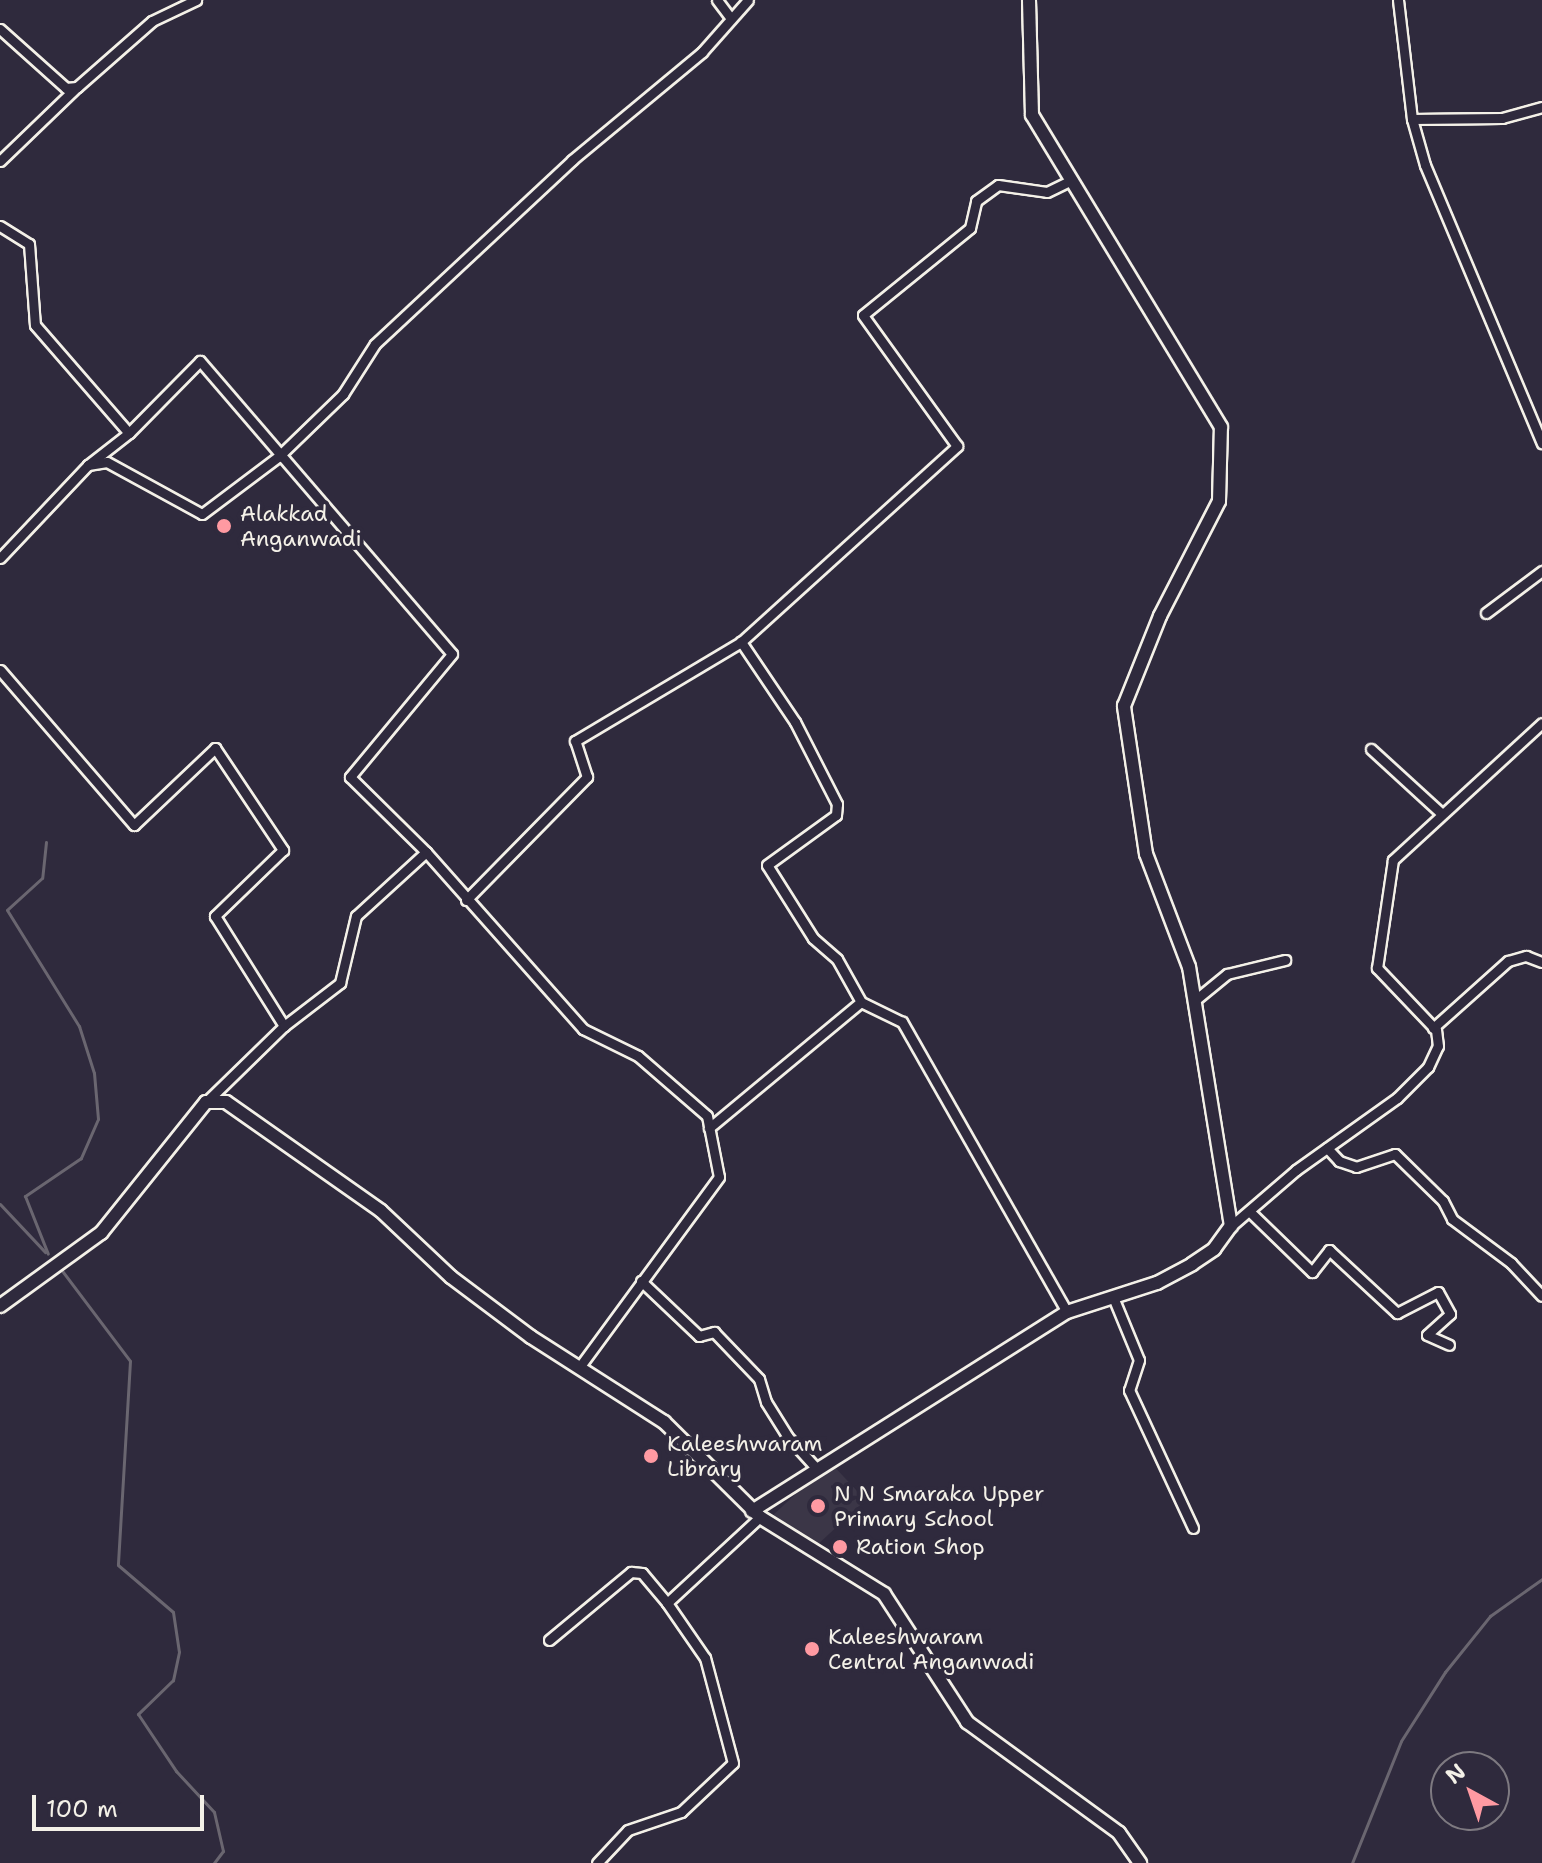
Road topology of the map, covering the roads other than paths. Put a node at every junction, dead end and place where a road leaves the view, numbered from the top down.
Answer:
1 (196, 0) edge
2 (717, 0) edge
3 (748, 0) edge
4 (1029, 0) edge
5 (1398, 0) edge
6 (730, 17) junction
7 (0, 29) edge
8 (77, 87) junction
9 (1542, 107) edge
10 (1412, 119) junction
11 (0, 161) edge
12 (1072, 180) junction
13 (0, 226) edge
14 (129, 433) junction
15 (1542, 443) edge
16 (278, 457) junction
17 (88, 465) junction
18 (0, 558) edge
19 (1542, 571) edge
20 (1486, 613) dead end
21 (741, 642) junction
22 (0, 670) edge
23 (1542, 723) edge
24 (1371, 749) dead end
25 (1442, 814) junction
26 (426, 852) junction
27 (466, 900) junction
28 (1285, 960) dead end
29 (1542, 962) edge
30 (1194, 1001) junction
31 (861, 1002) junction
32 (284, 1026) junction
33 (1433, 1028) junction
34 (206, 1102) junction
35 (709, 1128) junction
36 (1327, 1148) junction
37 (1249, 1211) junction
38 (1231, 1226) junction
39 (641, 1281) junction
40 (1542, 1296) edge
41 (1113, 1297) junction
42 (0, 1306) edge
43 (1067, 1312) junction
44 (1449, 1345) dead end
45 (580, 1366) junction
46 (817, 1469) junction
47 (756, 1514) junction
48 (1193, 1528) dead end
49 (667, 1603) junction
50 (549, 1640) dead end
51 (597, 1863) edge
52 (1140, 1863) edge

1 - 8 street
2 - 6 street
3 - 6 street
4 - 12 street
5 - 10 street
6 - 16 street
7 - 8 street
8 - 11 street
9 - 10 street
10 - 15 street
12 - 21 street
12 - 30 street
13 - 14 street
14 - 16 street
14 - 17 street
16 - 17 street
16 - 26 street
17 - 18 street
19 - 20 street
21 - 27 street
21 - 31 street
22 - 32 street
23 - 25 street
24 - 25 street
25 - 33 street
26 - 27 street
26 - 32 street
27 - 35 street
28 - 30 street
29 - 33 street
30 - 38 street
31 - 35 street
31 - 43 street
32 - 34 street
33 - 36 street
34 - 42 street
34 - 45 street
35 - 39 street
36 - 37 street
36 - 40 street
37 - 38 street
37 - 44 street
38 - 41 street
39 - 45 street
39 - 46 street
41 - 43 street
41 - 48 street
43 - 46 street
45 - 47 street
46 - 47 street
47 - 49 street
47 - 52 street
49 - 50 street
49 - 51 street

